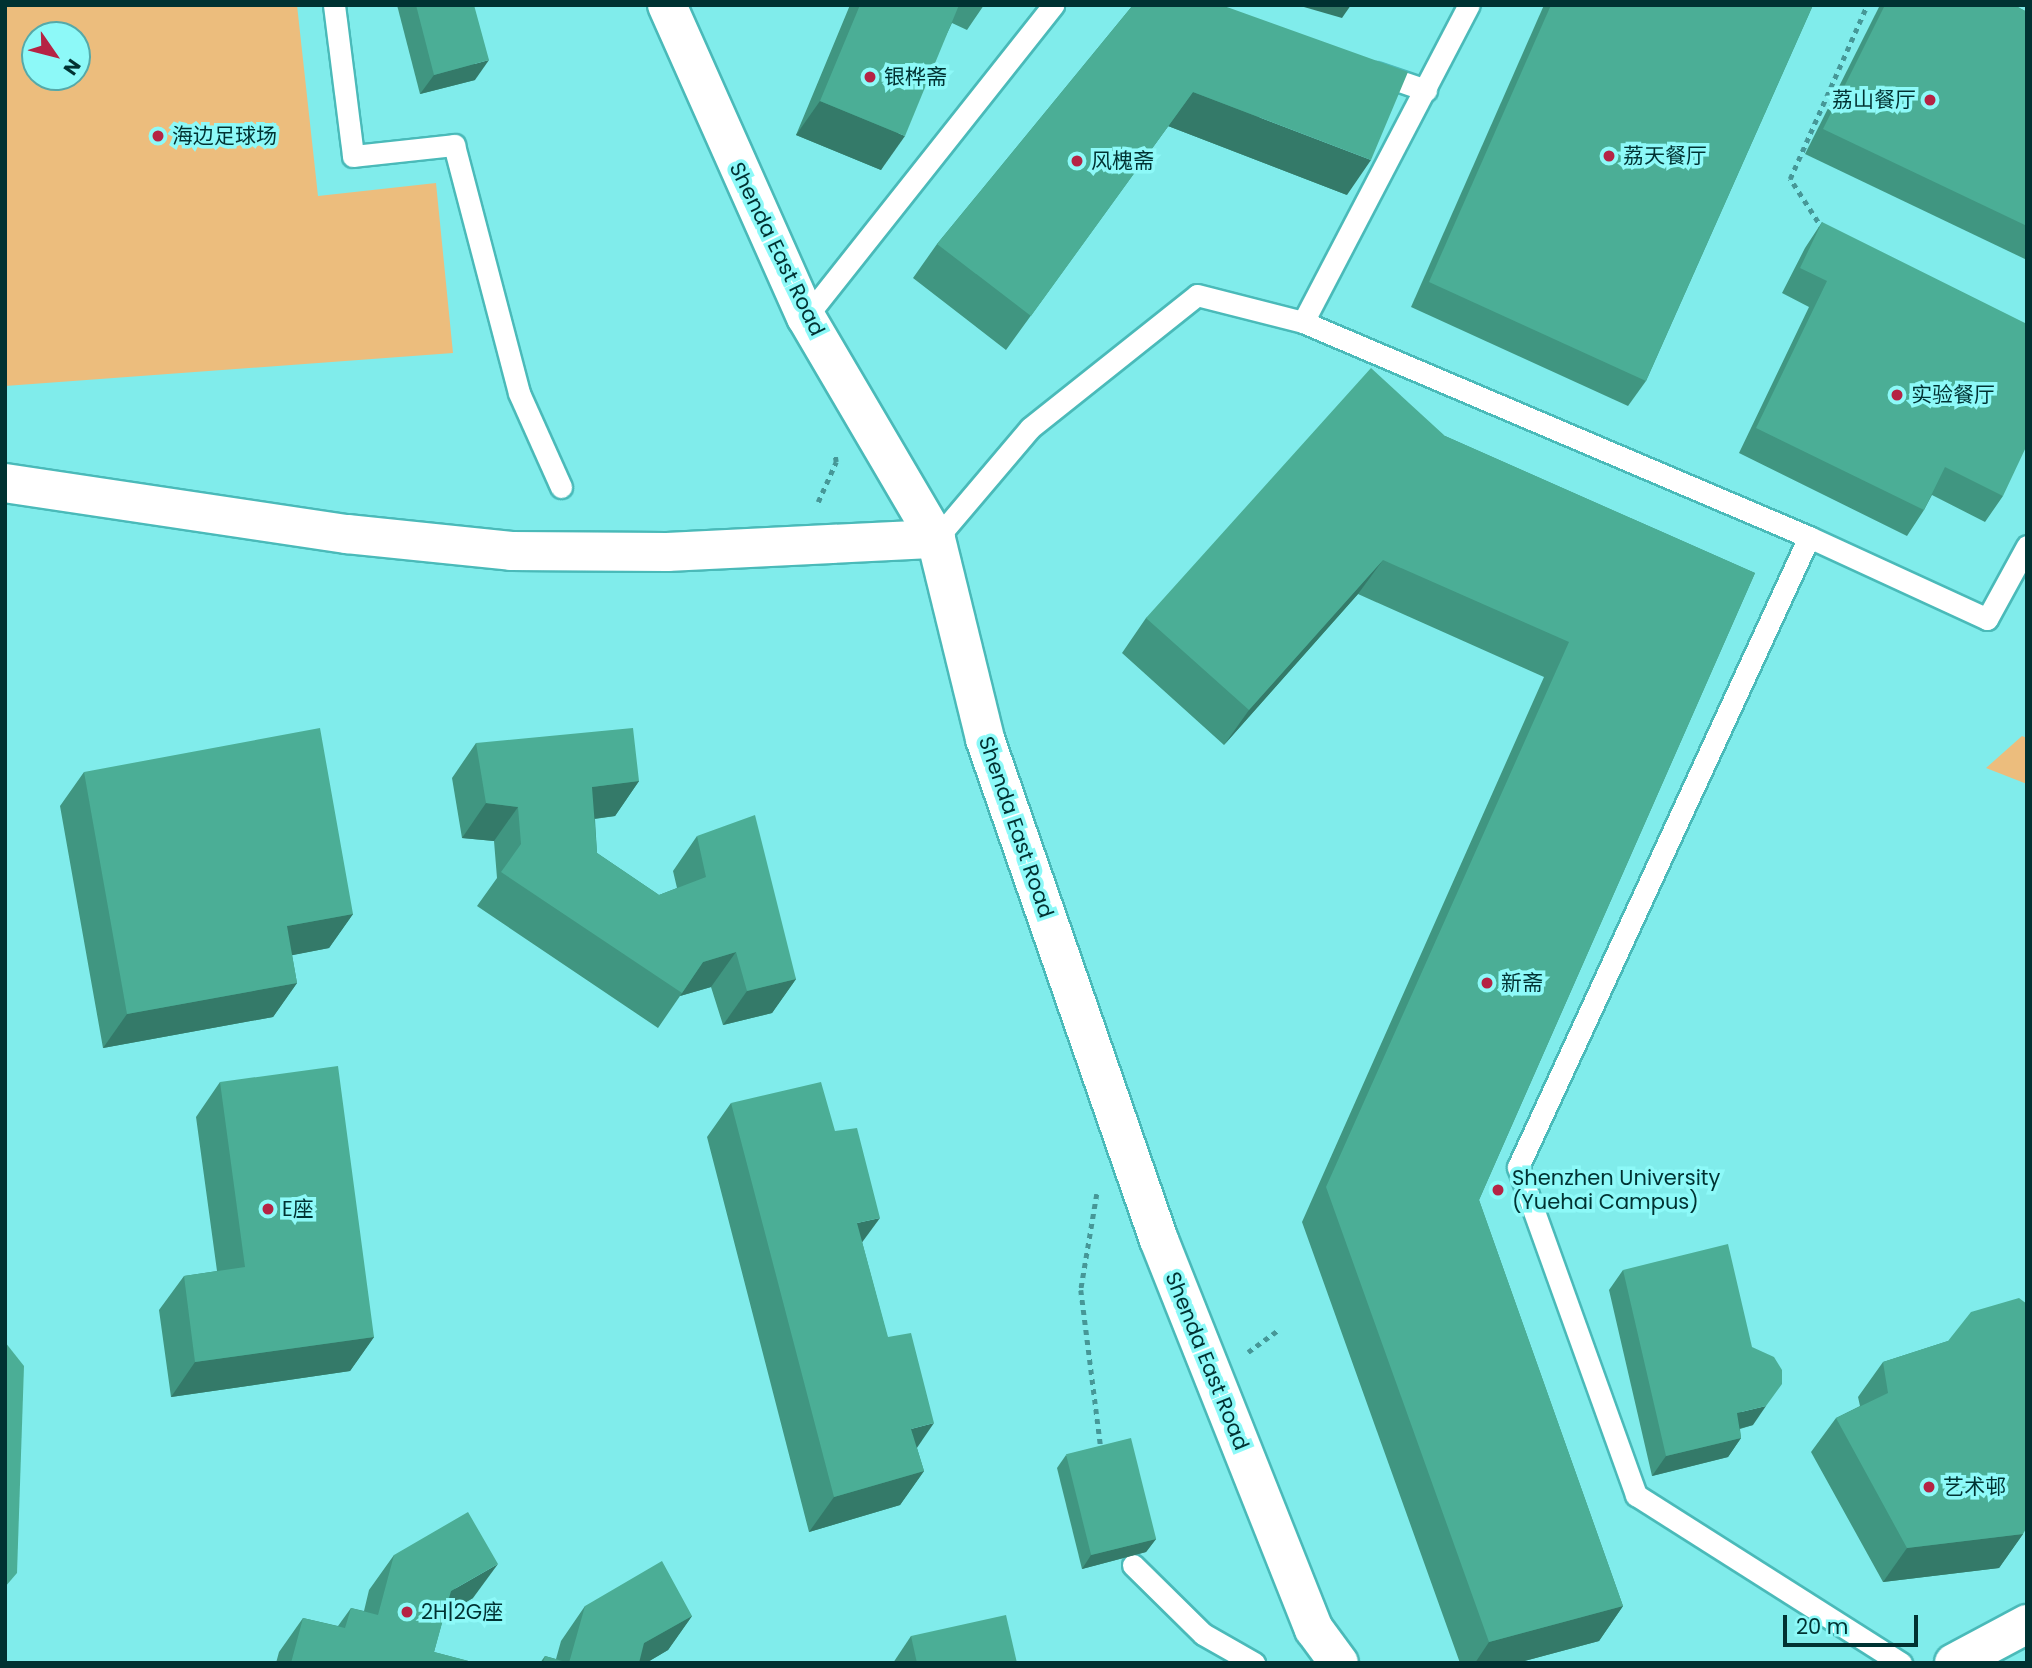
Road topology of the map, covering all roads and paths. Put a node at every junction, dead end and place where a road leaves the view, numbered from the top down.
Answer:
1 (334, 5) edge
2 (667, 5) edge
3 (1053, 5) edge
4 (1469, 5) edge
5 (1867, 5) edge
6 (1361, 68) edge
7 (1426, 90) junction
8 (1829, 240) edge
9 (806, 317) junction
10 (1303, 322) junction
11 (5, 483) edge
12 (561, 488) dead end
13 (1809, 537) junction
14 (936, 539) junction
15 (2027, 546) edge
16 (1098, 1189) dead end
17 (1101, 1448) edge
18 (1133, 1565) edge
19 (2027, 1624) edge
20 (1254, 1663) edge
21 (1339, 1663) edge
22 (1901, 1663) edge
23 (1954, 1663) edge

1 - 12 lane
2 - 9 street, Shenda East Road
3 - 9 lane
4 - 7 lane
5 - 8 path
6 - 7 lane
7 - 10 lane
9 - 14 street, Shenda East Road
10 - 13 lane
10 - 14 lane
11 - 14 street
13 - 15 lane
13 - 22 lane
14 - 21 street, Shenda East Road
16 - 17 path
18 - 20 lane
19 - 23 street

